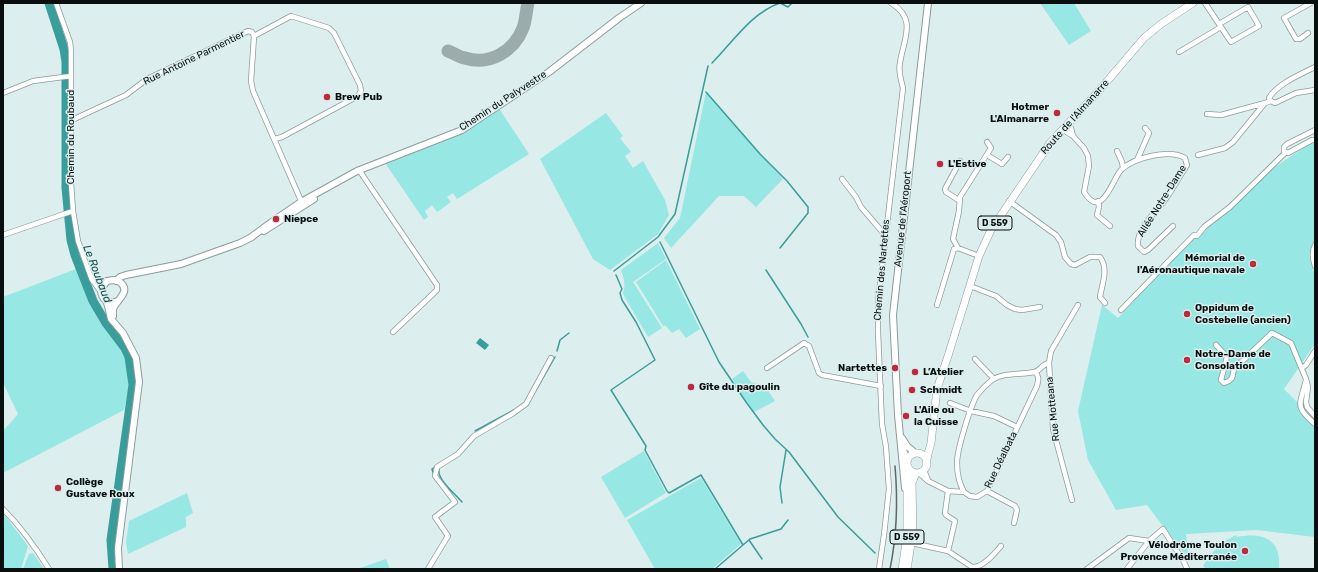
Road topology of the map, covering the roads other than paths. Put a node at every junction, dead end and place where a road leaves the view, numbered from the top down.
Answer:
1 (56, 3) edge
2 (641, 3) edge
3 (891, 3) edge
4 (928, 3) edge
5 (1193, 3) edge
6 (1205, 3) edge
7 (1311, 3) edge
8 (1220, 26) junction
9 (1308, 33) dead end
10 (254, 36) junction
11 (1179, 52) dead end
12 (1315, 67) edge
13 (71, 76) junction
14 (1315, 90) edge
15 (3, 94) edge
16 (1271, 101) junction
17 (1265, 103) junction
18 (1207, 114) dead end
19 (70, 121) junction
20 (1064, 127) junction
21 (1146, 128) dead end
22 (1315, 130) edge
23 (1073, 136) junction
24 (275, 139) junction
25 (1315, 140) edge
26 (987, 142) dead end
27 (1116, 151) dead end
28 (1286, 152) junction
29 (987, 155) junction
30 (1198, 155) dead end
31 (1008, 158) dead end
32 (1136, 160) junction
33 (960, 161) dead end
34 (1123, 168) junction
35 (359, 170) junction
36 (842, 180) dead end
37 (960, 201) junction
38 (1009, 201) junction
39 (1098, 202) junction
40 (302, 204) junction
41 (72, 212) junction
42 (1110, 226) dead end
43 (1173, 226) dead end
44 (885, 234) junction
45 (3, 235) edge
46 (1315, 245) edge
47 (958, 248) junction
48 (979, 256) junction
49 (1315, 266) edge
50 (89, 272) junction
51 (137, 273) junction
52 (116, 280) junction
53 (107, 281) junction
54 (970, 286) junction
55 (123, 287) junction
56 (101, 292) junction
57 (106, 300) junction
58 (118, 301) junction
59 (1105, 303) dead end
60 (937, 305) dead end
61 (1078, 305) dead end
62 (1040, 307) dead end
63 (1121, 310) dead end
64 (118, 326) junction
65 (393, 332) dead end
66 (1216, 344) dead end
67 (1315, 351) edge
68 (552, 358) dead end
69 (975, 359) dead end
70 (1049, 363) junction
71 (767, 368) dead end
72 (1302, 368) junction
73 (1036, 372) junction
74 (994, 379) junction
75 (1306, 379) junction
76 (881, 386) junction
77 (950, 403) dead end
78 (971, 411) junction
79 (1315, 416) edge
80 (1315, 424) edge
81 (1017, 427) junction
82 (932, 435) junction
83 (900, 436) junction
84 (901, 444) junction
85 (917, 453) junction
86 (908, 459) junction
87 (919, 470) junction
88 (948, 491) junction
89 (986, 491) junction
90 (964, 492) junction
91 (1072, 500) dead end
92 (906, 505) junction
93 (3, 509) edge
94 (1014, 524) dead end
95 (1149, 541) junction
96 (912, 543) junction
97 (1001, 546) dead end
98 (948, 551) junction
99 (49, 569) edge
100 (118, 569) edge
101 (428, 569) edge
102 (878, 569) edge
103 (902, 569) edge
104 (907, 569) edge
105 (1087, 569) edge
106 (1127, 569) edge
107 (1187, 569) edge

1 - 13 street, Chemin du Roubaud
2 - 35 street, Chemin du Palyvestre
3 - 44 street, Chemin des Nartettes
4 - 83 street, Avenue de l'Aéroport
5 - 20 main road, Route de l'Almanarre / D 559
6 - 8 street
7 - 9 street
8 - 8 street
8 - 11 street
10 - 19 street, Rue Antoine Parmentier
10 - 24 street
10 - 24 street
12 - 16 street
13 - 15 street
13 - 19 street, Chemin du Roubaud
14 - 16 street
16 - 17 street
17 - 18 street
17 - 30 street
19 - 41 street, Chemin du Roubaud
20 - 23 street
20 - 23 street
20 - 38 main road, Route de l'Almanarre / D 559
21 - 32 street
22 - 28 street
23 - 39 street
24 - 40 street
25 - 28 street
26 - 29 street
27 - 34 street
28 - 63 street
29 - 31 street
29 - 37 street
32 - 34 street, Allée Notre-Dame
32 - 43 street, Allée Notre-Dame
33 - 37 street
34 - 39 street, Allée Notre-Dame
35 - 40 street, Chemin du Palyvestre
35 - 65 street
36 - 44 street
37 - 47 street
38 - 48 main road, Route de l'Almanarre / D 559
38 - 59 street
39 - 42 street
40 - 51 street, Chemin du Palyvestre
41 - 45 street
41 - 50 street, Chemin du Roubaud
44 - 76 street, Chemin des Nartettes
46 - 49 street
47 - 48 street
47 - 60 street
48 - 54 main road, Route de l'Almanarre / D 559
50 - 53 street
50 - 56 street, Chemin du Roubaud
51 - 52 street, Chemin du Palyvestre
51 - 55 street
52 - 53 street
52 - 55 street
53 - 56 street
54 - 62 street
54 - 82 main road, Route de l'Almanarre / D 559
55 - 58 street
56 - 57 street
57 - 58 street
57 - 64 street
58 - 64 street
61 - 70 street
64 - 100 street
66 - 72 street
67 - 72 street
68 - 101 street
69 - 74 street
70 - 73 street
70 - 91 street, Rue Motteana
71 - 76 street
72 - 75 street
73 - 74 street
73 - 81 street, Rue Déalbata
74 - 78 street
75 - 79 street
75 - 80 street
76 - 102 street, Chemin des Nartettes
77 - 78 street
78 - 81 street
78 - 90 street
81 - 89 street, Rue Déalbata
82 - 85 main road, Route de l'Almanarre / D 559
82 - 87 main road, Route de l'Almanarre / D 559
83 - 84 street, Avenue de l'Aéroport
83 - 85 street
84 - 86 street, Avenue de l'Aéroport
84 - 92 street, Avenue de l'Aéroport
85 - 86 main road, Route de l'Almanarre
85 - 87 main road
86 - 87 main road
87 - 88 street, Rue Déalbata
87 - 92 main road, Route de l'Almanarre / D 559
87 - 96 main road, Route de l'Almanarre / D 559
88 - 90 street, Rue Déalbata
88 - 98 street
89 - 90 street, Rue Déalbata
89 - 94 street
92 - 103 main road, Route de l'Almanarre / D 559
93 - 99 street
95 - 105 street
95 - 106 street
95 - 107 street
96 - 98 street
96 - 104 main road, Route de l'Almanarre / D 559
97 - 98 street

